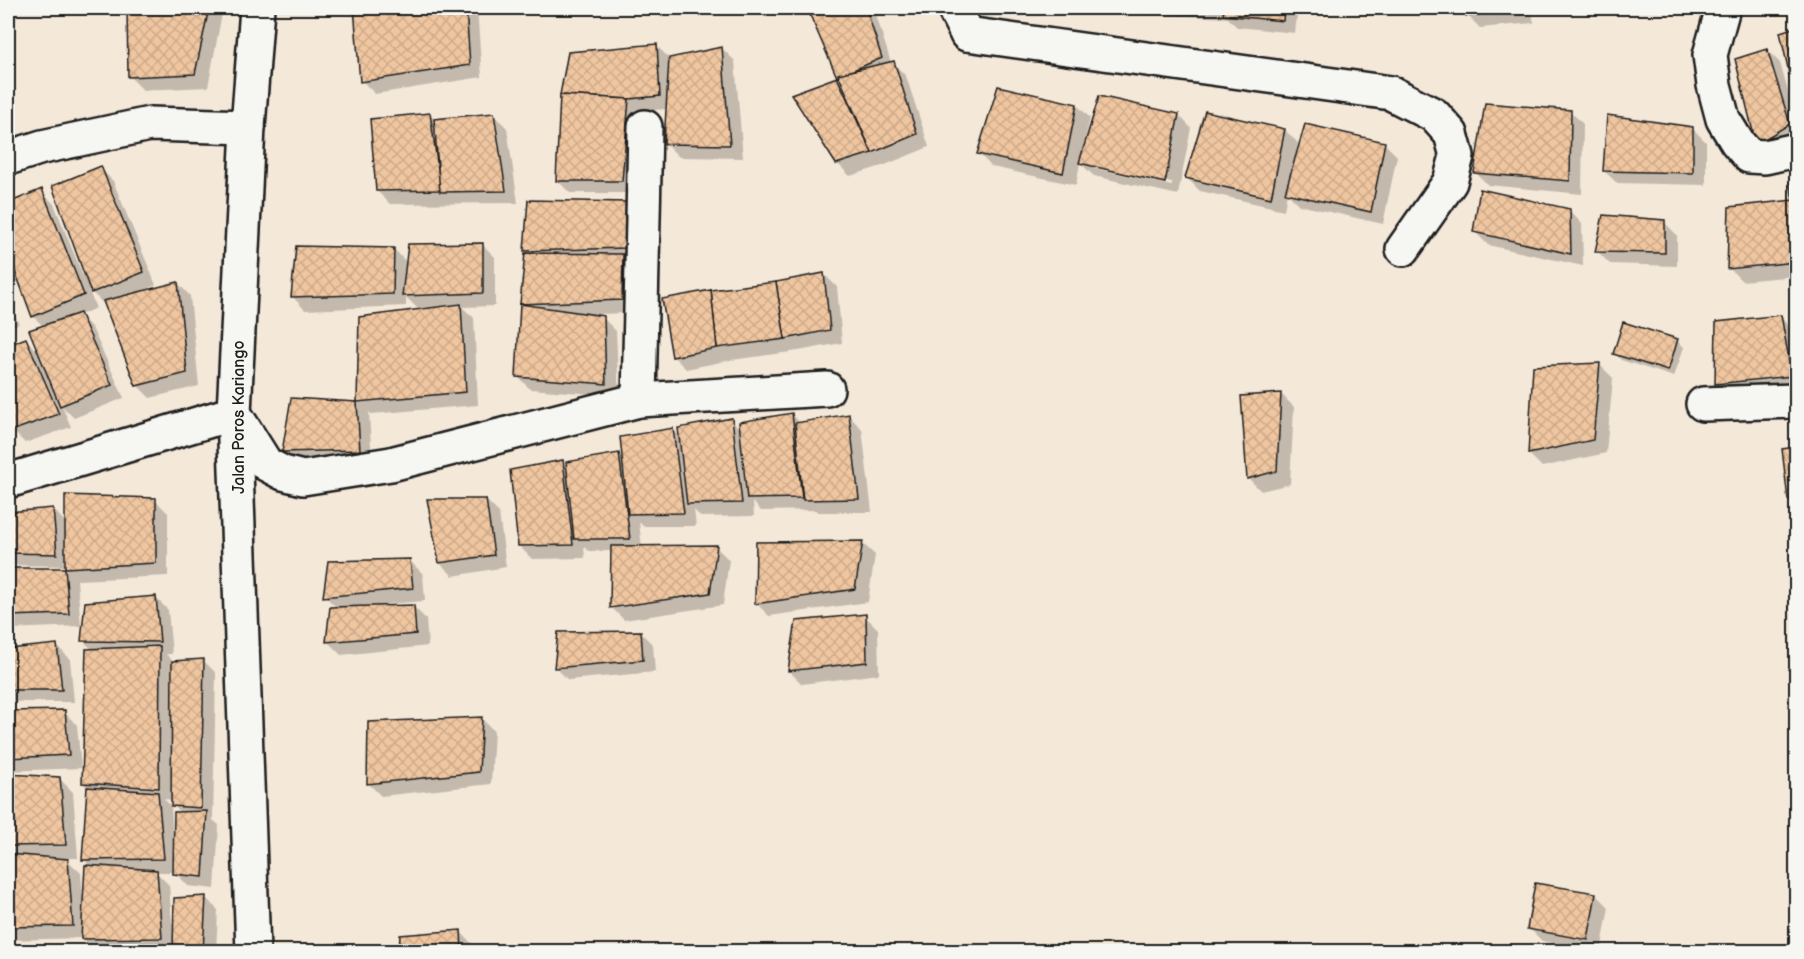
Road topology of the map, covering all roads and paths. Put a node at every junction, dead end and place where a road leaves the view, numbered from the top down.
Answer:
1 (257, 8) edge
2 (1723, 8) edge
3 (964, 16) edge
4 (248, 127) junction
5 (645, 127) dead end
6 (1797, 150) edge
7 (8, 158) edge
8 (1403, 249) dead end
9 (827, 389) dead end
10 (639, 400) junction
11 (1797, 401) edge
12 (1703, 404) dead end
13 (234, 413) junction
14 (8, 482) edge
15 (253, 951) edge

1 - 4 street, Jalan Poros Kariango
2 - 6 street
3 - 8 street
4 - 7 street
4 - 13 street, Jalan Poros Kariango
5 - 10 street
9 - 10 street
10 - 13 street
11 - 12 street
13 - 14 street
13 - 15 street, Jalan Poros Kariango

